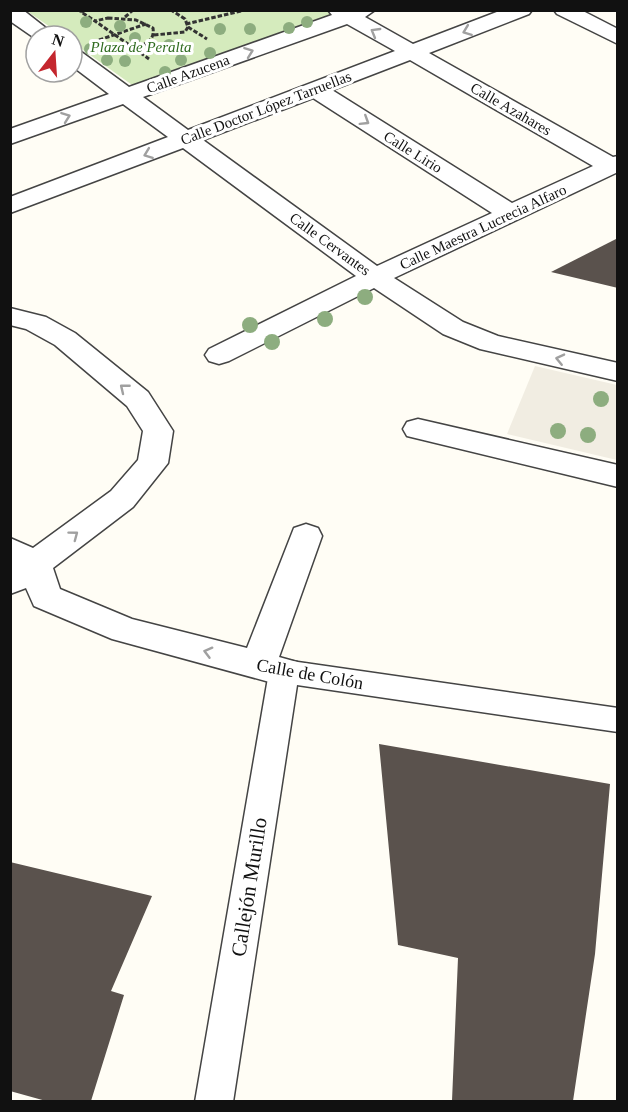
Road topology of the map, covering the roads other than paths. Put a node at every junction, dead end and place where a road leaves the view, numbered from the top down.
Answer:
1 (522, 10) edge
2 (564, 10) edge
3 (11, 11) edge
4 (350, 12) edge
5 (29, 24) edge
6 (618, 38) edge
7 (412, 53) junction
8 (84, 65) edge
9 (315, 90) junction
10 (126, 96) junction
11 (10, 137) edge
12 (186, 139) junction
13 (614, 165) edge
14 (10, 206) edge
15 (510, 213) junction
16 (375, 277) junction
17 (10, 316) edge
18 (219, 355) dead end
19 (618, 372) edge
20 (418, 429) dead end
21 (618, 476) edge
22 (306, 536) dead end
23 (19, 566) edge
24 (271, 669) junction
25 (618, 720) edge
26 (214, 1101) edge

1 -> 7 street, Calle Doctor López Tarruellas
2 - 6 street
3 - 5 street
7 -> 4 street, Calle Azahares
10 -> 4 street, Calle Azucena
7 - 9 street, Calle Doctor López Tarruellas
7 - 13 street, Calle Azahares
8 - 10 street, Calle Cervantes
9 - 12 street, Calle Doctor López Tarruellas
9 -> 15 street, Calle Lirio
11 -> 10 street, Calle Azucena
10 - 12 street, Calle Cervantes
12 -> 14 street, Calle Doctor López Tarruellas
12 - 16 street, Calle Cervantes
13 - 15 street, Calle Maestra Lucrecia Alfaro
15 - 16 street, Calle Maestra Lucrecia Alfaro
16 - 18 street, Calle Maestra Lucrecia Alfaro
19 -> 16 street, Calle Cervantes
23 -> 17 street
20 - 21 street
22 - 24 street, Callejón Murillo
24 -> 23 street, Calle de Colón
24 - 25 street, Calle de Colón
24 - 26 street, Callejón Murillo

